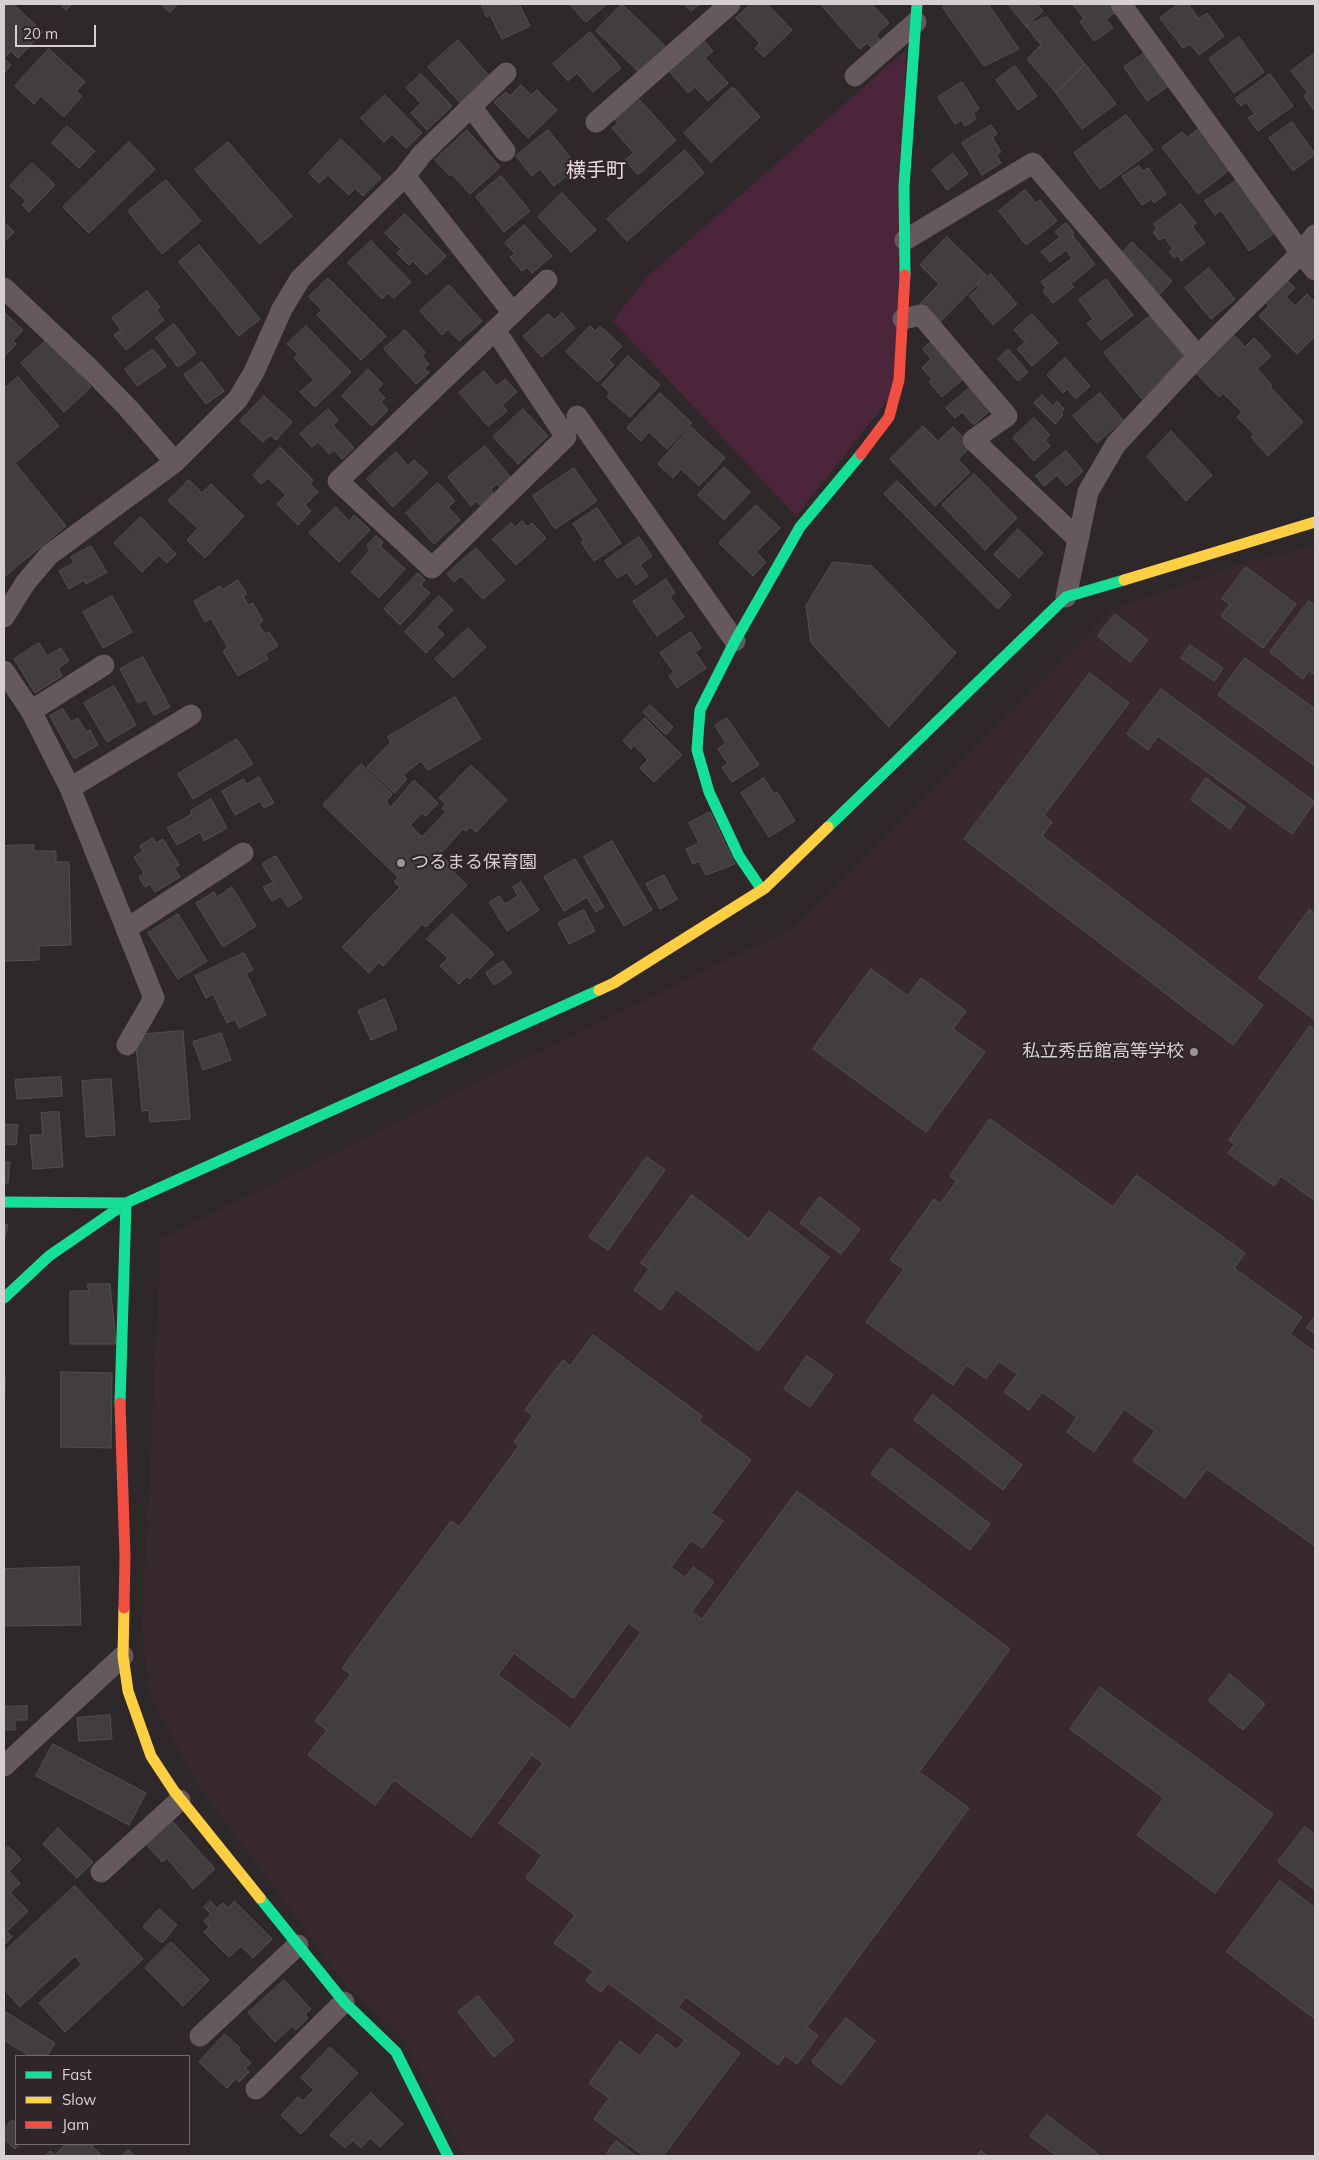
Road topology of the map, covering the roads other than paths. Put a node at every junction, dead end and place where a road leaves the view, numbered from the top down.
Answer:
1 (730, 4) edge
2 (1121, 4) edge
3 (917, 13) edge
4 (506, 73) dead end
5 (855, 76) dead end
6 (471, 107) junction
7 (596, 122) dead end
8 (505, 151) dead end
9 (405, 176) junction
10 (1315, 235) edge
11 (905, 240) junction
12 (1301, 253) junction
13 (1315, 270) edge
14 (547, 280) dead end
15 (4, 288) edge
16 (513, 313) junction
17 (903, 319) junction
18 (495, 330) junction
19 (1198, 356) junction
20 (577, 416) dead end
21 (175, 462) junction
22 (1315, 522) edge
23 (1078, 539) junction
24 (1066, 597) junction
25 (4, 617) edge
26 (735, 641) junction
27 (104, 665) dead end
28 (4, 672) edge
29 (31, 711) junction
30 (191, 715) dead end
31 (70, 788) junction
32 (243, 852) dead end
33 (762, 890) junction
34 (126, 929) junction
35 (127, 1045) dead end
36 (4, 1202) edge
37 (126, 1203) junction
38 (4, 1298) edge
39 (123, 1656) junction
40 (4, 1766) edge
41 (180, 1800) junction
42 (101, 1872) dead end
43 (298, 1946) junction
44 (344, 2002) junction
45 (200, 2036) dead end
46 (256, 2089) dead end
47 (448, 2156) edge

1 - 7 street
2 - 12 street
3 - 5 street
3 - 11 street
4 - 6 street
6 - 8 street
6 - 9 street
9 - 16 street
9 - 21 street
10 - 12 street
11 - 17 street
11 - 19 street
12 - 13 street
12 - 19 street
14 - 16 street
15 - 21 street
16 - 18 street
17 - 23 street
17 - 26 street
18 - 18 street
19 - 23 street
20 - 26 street
21 - 25 street
22 - 24 street
23 - 24 street
24 - 33 street
26 - 33 street
27 - 29 street
28 - 29 street
29 - 31 street
30 - 31 street
31 - 34 street
32 - 34 street
33 - 37 street
34 - 35 street
36 - 37 street
37 - 38 street
37 - 39 street
39 - 40 street
39 - 41 street
41 - 42 street
41 - 43 street
43 - 44 street
43 - 45 street
44 - 46 street
44 - 47 street

